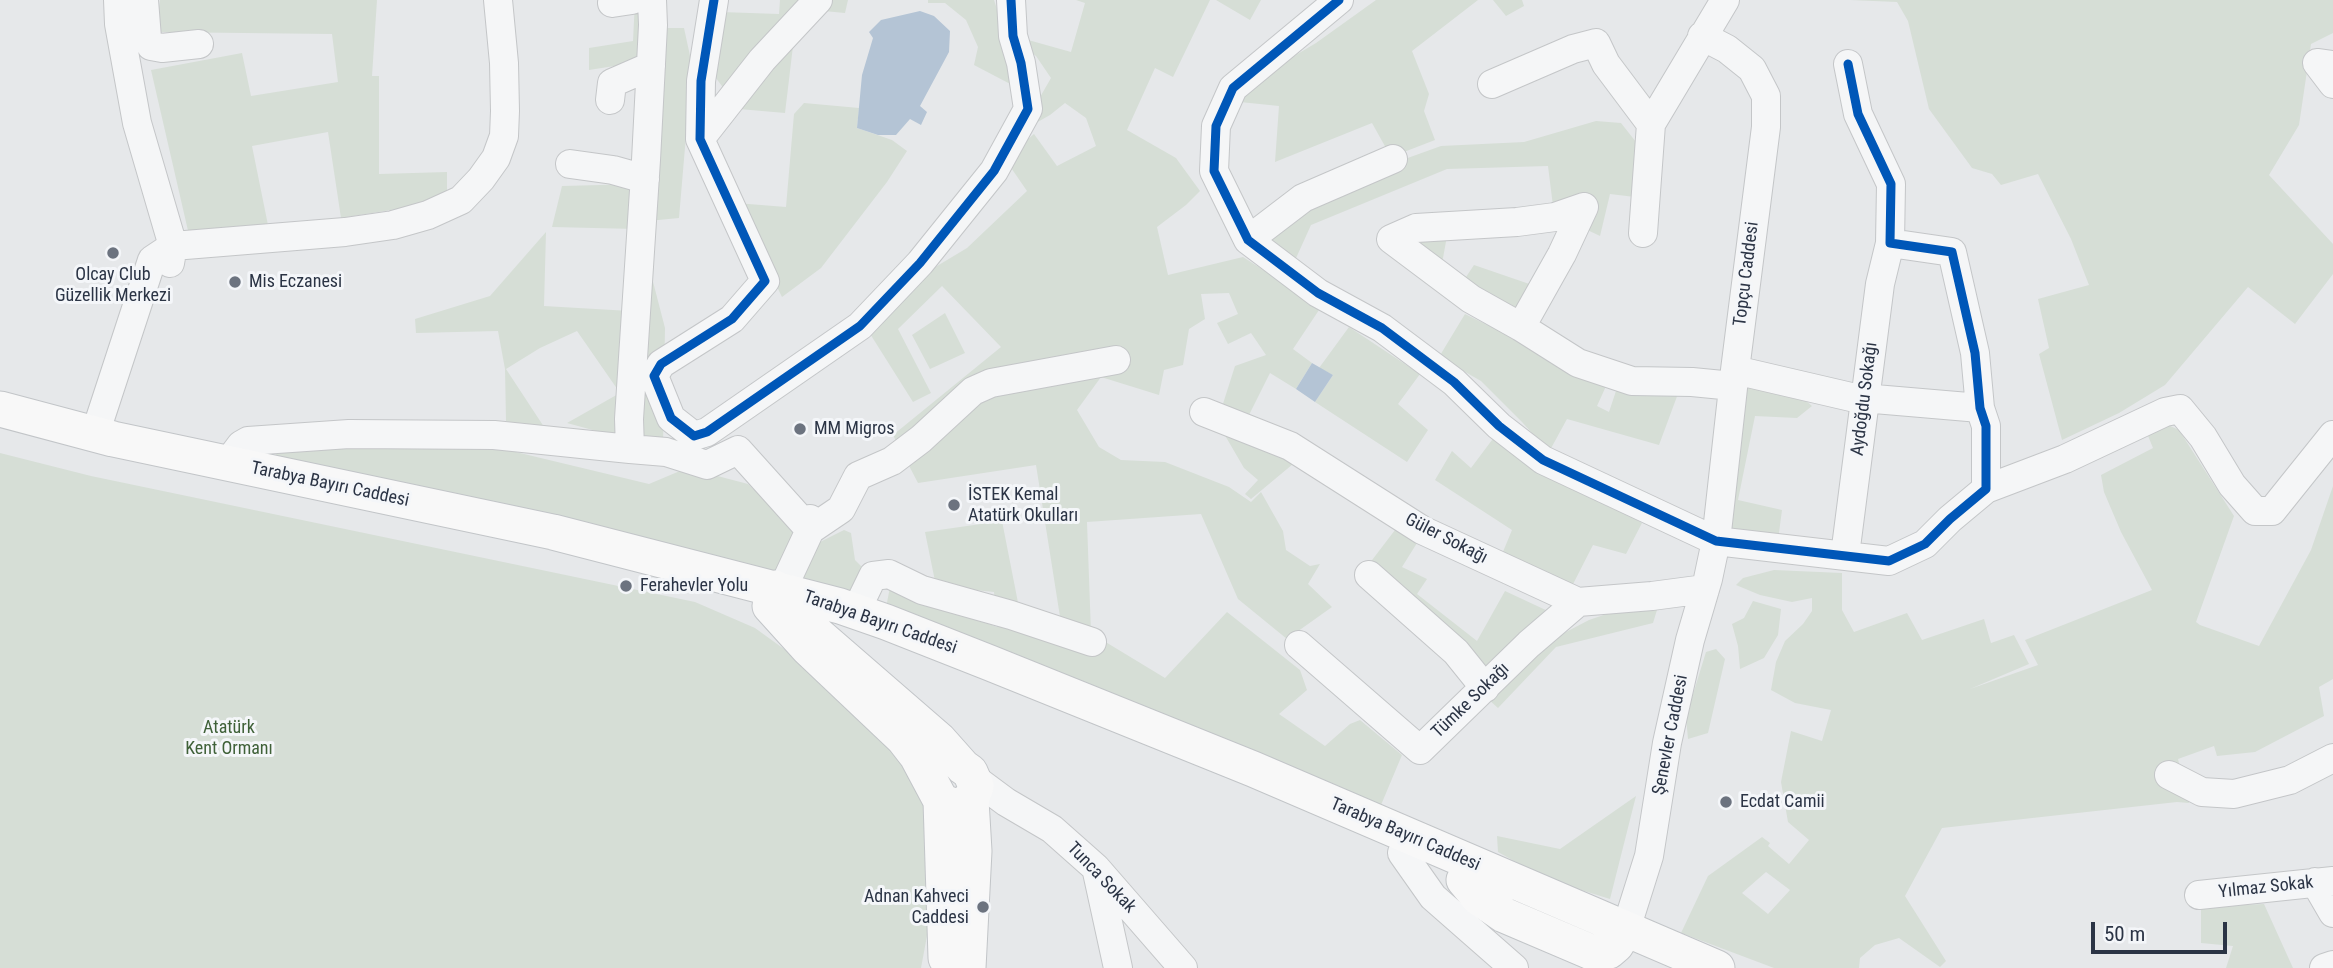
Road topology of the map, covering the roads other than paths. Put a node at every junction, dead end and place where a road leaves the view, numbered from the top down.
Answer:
1 (118, 0) edge
2 (144, 0) edge
3 (498, 0) edge
4 (652, 0) edge
5 (714, 0) edge
6 (818, 0) edge
7 (1011, 0) edge
8 (1339, 0) edge
9 (1725, 0) edge
10 (1702, 36) junction
11 (199, 44) dead end
12 (1848, 64) dead end
13 (2333, 65) edge
14 (650, 66) junction
15 (1492, 84) dead end
16 (2333, 84) edge
17 (610, 100) dead end
18 (1651, 124) junction
19 (700, 139) junction
20 (1393, 159) dead end
21 (570, 164) dead end
22 (645, 179) junction
23 (1643, 233) dead end
24 (1248, 240) junction
25 (1890, 243) junction
26 (173, 246) junction
27 (1521, 327) junction
28 (1116, 360) dead end
29 (1734, 378) junction
30 (1865, 398) junction
31 (1980, 408) junction
32 (0, 409) edge
33 (1204, 412) dead end
34 (671, 418) junction
35 (0, 430) edge
36 (2333, 435) edge
37 (104, 437) junction
38 (630, 449) junction
39 (678, 455) junction
40 (236, 475) junction
41 (1986, 489) junction
42 (810, 525) junction
43 (1716, 541) junction
44 (1845, 555) junction
45 (1368, 575) dead end
46 (1705, 589) junction
47 (780, 599) junction
48 (1578, 603) junction
49 (853, 634) junction
50 (1092, 642) dead end
51 (1299, 645) dead end
52 (1485, 688) junction
53 (2333, 758) edge
54 (2169, 775) dead end
55 (966, 790) junction
56 (1402, 853) junction
57 (1096, 868) junction
58 (2324, 882) edge
59 (2199, 895) dead end
60 (2333, 913) edge
61 (1621, 937) junction
62 (2333, 965) edge
63 (947, 968) edge
64 (968, 968) edge
65 (1118, 968) edge
66 (1183, 968) edge
67 (1514, 968) edge
68 (1671, 968) edge
69 (1717, 968) edge
70 (2324, 968) edge

1 - 26 street
2 - 11 street
3 - 26 street
4 - 14 street
5 - 19 street
6 - 19 street
7 - 34 street
8 - 24 street
9 - 10 street
10 - 18 street
10 - 29 street, Topçu Caddesi
12 - 25 street, Aydoğdu Sokağı
13 - 16 street
14 - 17 street
14 - 22 street
15 - 18 street
18 - 23 street
19 - 34 street
20 - 24 street
21 - 22 street
22 - 38 street
24 - 43 street
25 - 30 street, Aydoğdu Sokağı
25 - 31 street
26 - 37 street
27 - 27 street
27 - 29 street
28 - 42 street
29 - 30 street
29 - 43 street, Topçu Caddesi
30 - 31 street
30 - 44 street, Aydoğdu Sokağı
31 - 41 street
32 - 37 main road, Tarabya Bayırı Caddesi
33 - 48 street, Güler Sokağı
34 - 39 street
35 - 40 main road, Tarabya Bayırı Caddesi
36 - 41 street
37 - 40 main road, Tarabya Bayırı Caddesi
38 - 39 street
38 - 40 street
39 - 42 street
40 - 47 main road, Tarabya Bayırı Caddesi
41 - 44 street
42 - 47 street
43 - 44 street
43 - 46 street, Şenevler Caddesi
45 - 52 street
46 - 48 street
46 - 61 street, Şenevler Caddesi
47 - 49 main road
47 - 49 main road, Tarabya Bayırı Caddesi
47 - 55 main road
48 - 52 street, Tümke Sokağı
49 - 50 street
49 - 55 main road
49 - 56 main road, Tarabya Bayırı Caddesi
49 - 61 main road, Tarabya Bayırı Caddesi
51 - 52 street, Tümke Sokağı
53 - 54 street
55 - 57 street, Tunca Sokak
55 - 63 main road
55 - 64 main road
56 - 61 main road, Tarabya Bayırı Caddesi
56 - 67 street
57 - 65 street
57 - 66 street, Tunca Sokak
58 - 59 street, Yılmaz Sokak
58 - 60 street
61 - 68 main road, Tarabya Bayırı Caddesi
61 - 69 main road, Tarabya Bayırı Caddesi
62 - 70 street

